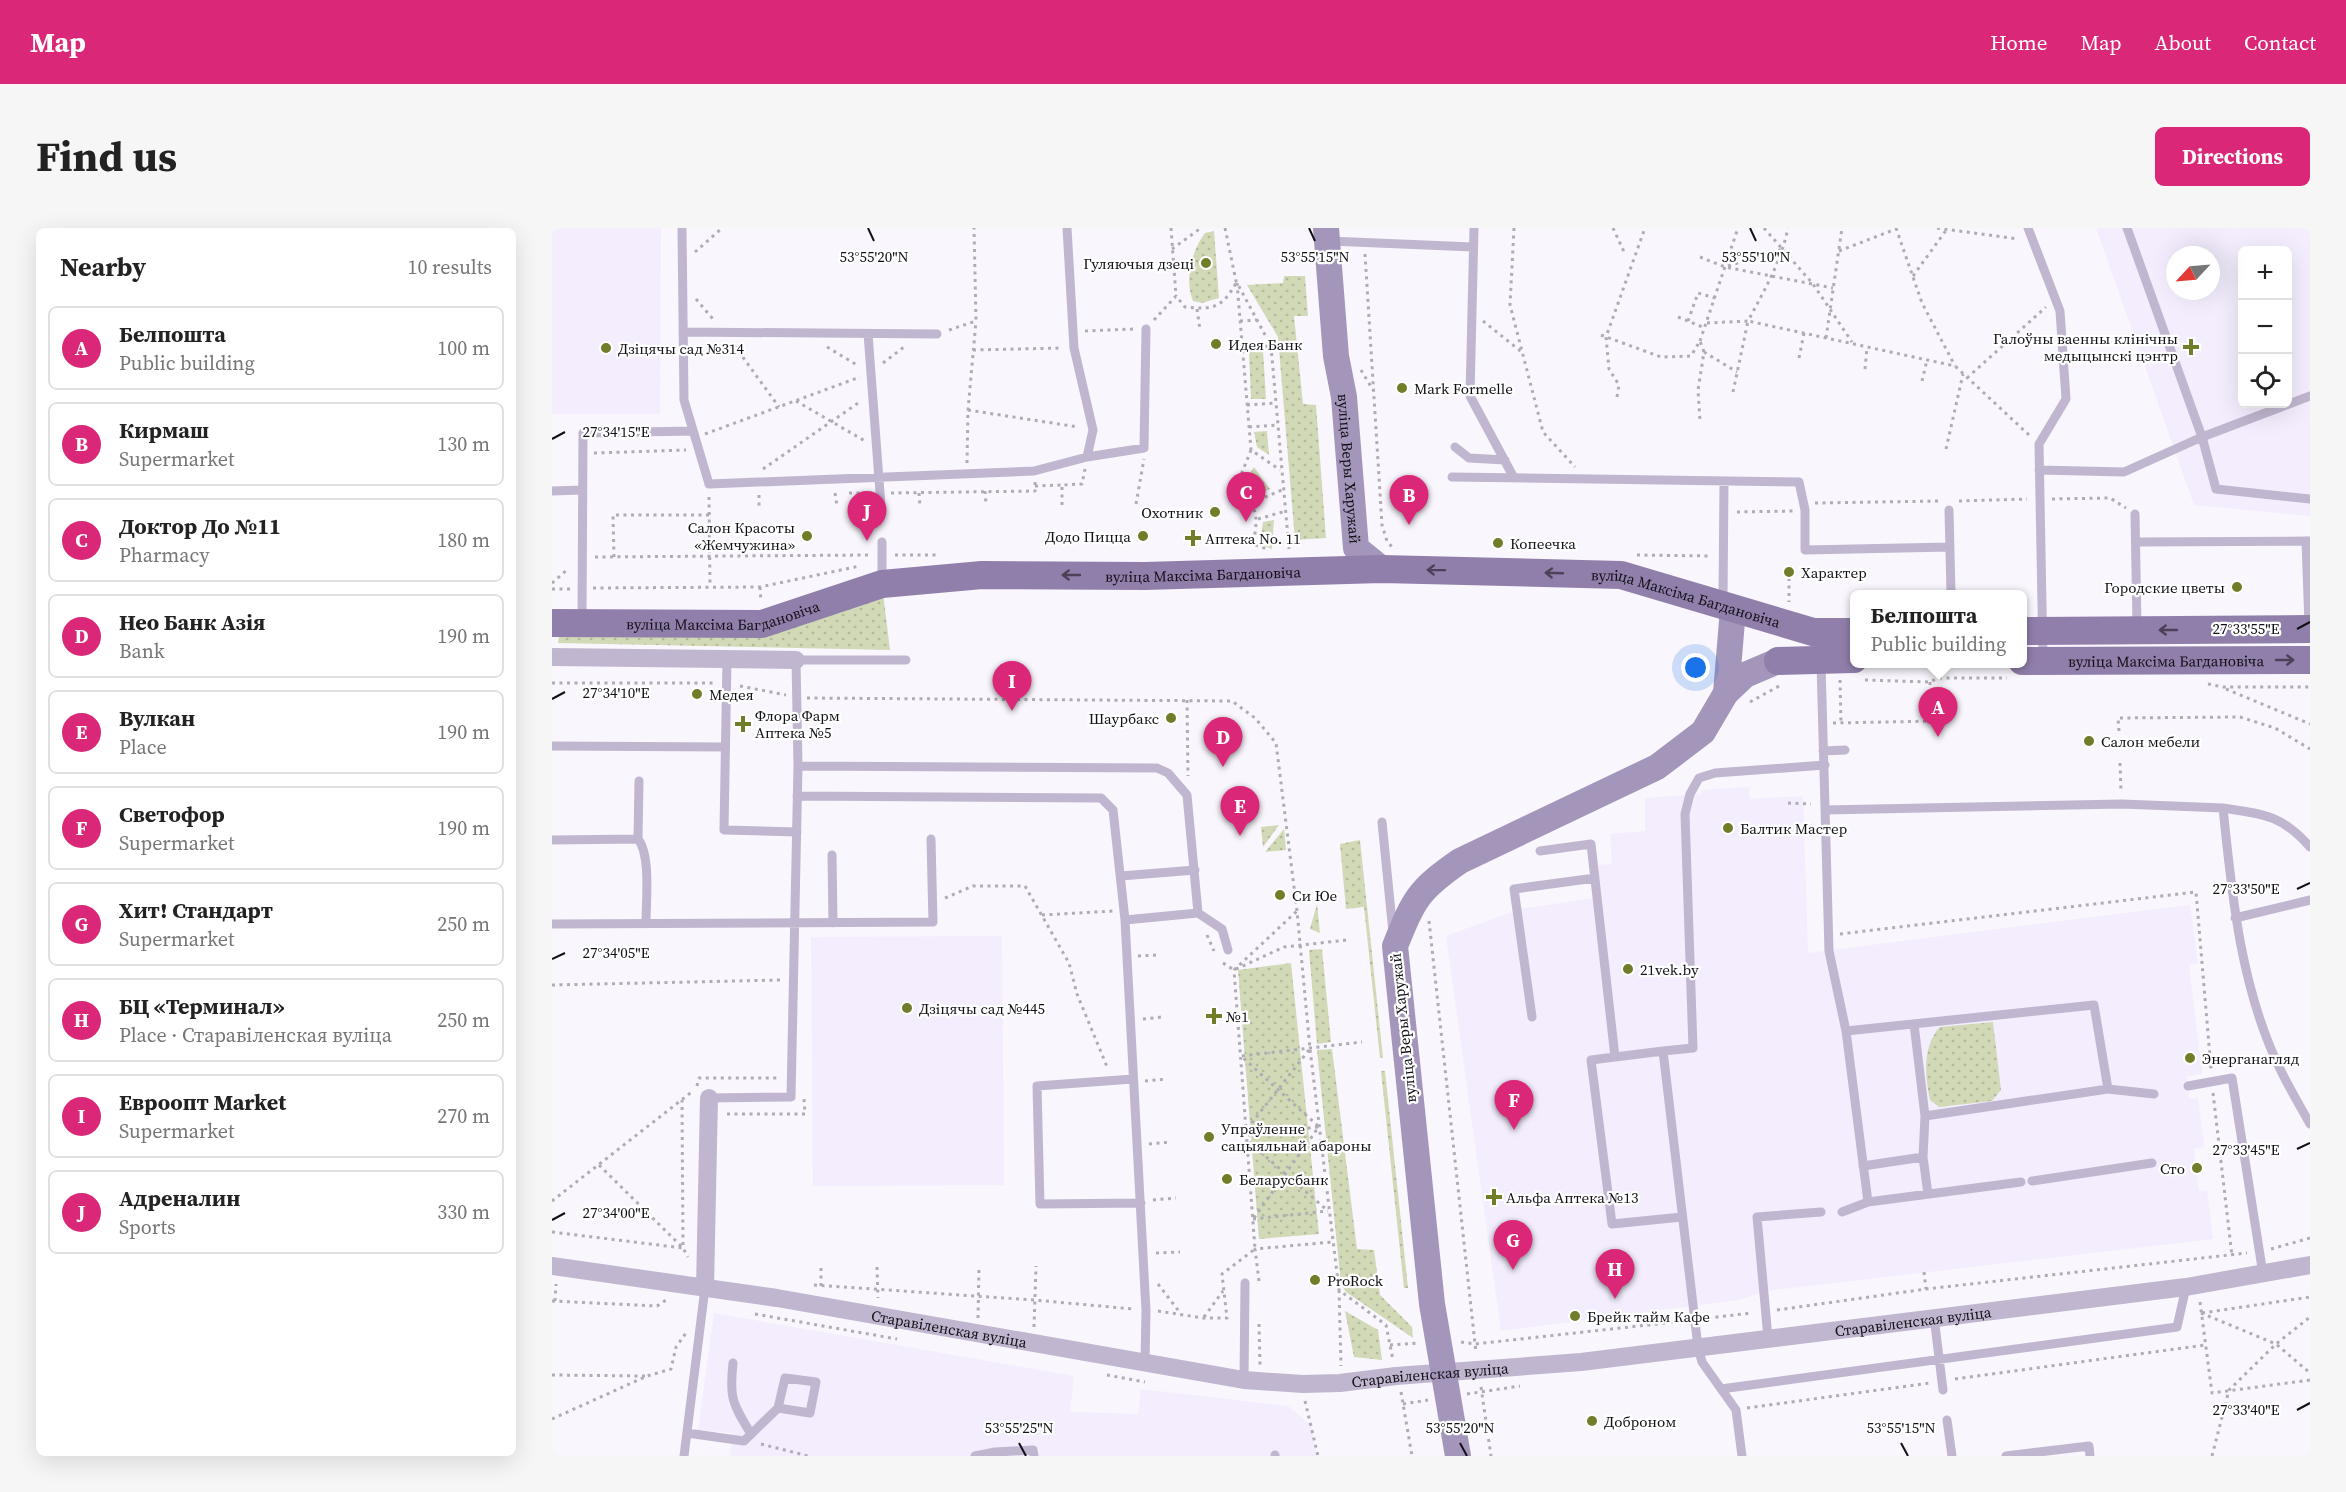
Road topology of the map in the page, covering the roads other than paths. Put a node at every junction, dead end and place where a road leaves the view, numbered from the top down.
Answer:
1 (682, 228) edge
2 (1067, 228) edge
3 (1474, 228) edge
4 (2028, 228) edge
5 (2127, 228) edge
6 (1326, 234) edge
7 (1473, 247) junction
8 (1146, 328) road end
9 (683, 332) junction
10 (868, 334) junction
11 (937, 334) road end
12 (1336, 356) junction
13 (2310, 396) edge
14 (694, 435) junction
15 (2202, 436) junction
16 (1455, 447) dead end
17 (1087, 457) junction
18 (1505, 460) junction
19 (2039, 470) junction
20 (1452, 477) dead end
21 (880, 478) junction
22 (1514, 478) junction
23 (1724, 481) junction
24 (582, 490) junction
25 (552, 491) edge
26 (2310, 499) edge
27 (881, 506) dead end
28 (1949, 510) dead end
29 (2135, 514) road end
30 (2308, 541) edge
31 (882, 542) dead end
32 (2136, 542) junction
33 (1950, 548) junction
34 (1389, 560) junction
35 (882, 567) junction
36 (1329, 570) junction
37 (1951, 590) edge
38 (1728, 607) junction
39 (552, 623) edge
40 (582, 624) junction
41 (2241, 629) junction
42 (2310, 629) edge
43 (2137, 630) junction
44 (2033, 631) edge
45 (1850, 632) edge
46 (555, 657) edge
47 (727, 658) junction
48 (796, 660) junction
49 (906, 660) dead end
50 (2246, 660) junction
51 (2310, 660) edge
52 (1778, 661) joint
53 (2033, 662) edge
54 (1822, 669) junction
55 (1852, 675) edge
56 (1733, 700) junction
57 (552, 746) edge
58 (725, 747) junction
59 (1845, 750) dead end
60 (1823, 751) junction
61 (1825, 765) junction
62 (798, 766) junction
63 (639, 781) dead end
64 (797, 796) junction
65 (1825, 807) junction
66 (2223, 808) junction
67 (1382, 822) dead end
68 (797, 832) junction
69 (638, 839) junction
70 (931, 839) dead end
71 (552, 840) edge
72 (2310, 847) edge
73 (1540, 851) dead end
74 (832, 855) dead end
75 (1195, 870) junction
76 (1121, 876) junction
77 (1595, 878) junction
78 (2310, 900) edge
79 (1198, 913) junction
80 (1124, 915) junction
81 (2235, 918) junction
82 (646, 923) junction
83 (796, 923) junction
84 (833, 923) junction
85 (552, 924) edge
86 (1395, 946) junction
87 (1228, 950) dead end
88 (1532, 1017) dead end
89 (1914, 1024) junction
90 (1846, 1031) junction
91 (1663, 1051) junction
92 (1615, 1057) junction
93 (1133, 1079) junction
94 (2188, 1086) dead end
95 (2108, 1089) junction
96 (2154, 1094) dead end
97 (709, 1098) joint
98 (1925, 1116) junction
99 (2310, 1124) edge
100 (1923, 1157) junction
101 (2152, 1163) dead end
102 (1863, 1166) junction
103 (2032, 1180) dead end
104 (2021, 1182) dead end
105 (1928, 1194) junction
106 (1868, 1202) junction
107 (1141, 1203) junction
108 (1821, 1212) dead end
109 (1842, 1212) dead end
110 (1682, 1217) junction
111 (2310, 1264) edge
112 (2263, 1274) junction
113 (554, 1275) edge
114 (705, 1279) junction
115 (1245, 1283) dead end
116 (2192, 1292) junction
117 (1934, 1317) junction
118 (1768, 1338) junction
119 (1698, 1347) junction
120 (1939, 1358) junction
121 (733, 1363) dead end
122 (1145, 1363) junction
123 (1443, 1372) junction
124 (1244, 1380) junction
125 (1942, 1385) road end
126 (1721, 1389) junction
127 (778, 1408) junction
128 (1947, 1419) dead end
129 (687, 1433) junction
130 (748, 1438) junction
131 (684, 1456) edge
132 (975, 1456) edge
133 (1034, 1456) edge
134 (1458, 1456) edge
135 (1742, 1456) edge
136 (1952, 1456) edge
137 (2006, 1456) edge
138 (2090, 1456) edge

1 - 9 lane
2 - 17 lane
3 - 7 lane
4 - 19 lane
5 - 15 lane
6 - 7 lane
6 - 12 main road, вуліца Веры Харужай
7 - 18 lane
8 - 17 lane
9 - 10 lane
9 - 14 lane
10 - 11 lane
10 - 21 lane
12 - 34 main road, вуліца Веры Харужай
12 - 36 main road, вуліца Веры Харужай
13 - 15 lane
14 - 21 lane
14 - 24 lane
15 - 19 lane
15 - 26 lane
16 - 18 lane
17 - 21 lane
18 - 22 lane
19 - 44 lane
20 - 22 lane
21 - 27 lane
22 - 23 lane
23 - 33 lane
23 - 38 lane
24 - 25 lane
24 - 40 lane
28 - 33 lane
29 - 32 lane
30 - 32 lane
30 - 42 lane
31 - 35 lane
32 - 43 lane
33 - 37 lane
34 - 36 main road, вуліца Максіма Багдановіча
38 -> 34 main road, вуліца Максіма Багдановіча
36 -> 35 main road, вуліца Максіма Багдановіча
35 - 40 main road, вуліца Максіма Багдановіча
38 - 45 main road, вуліца Максіма Багдановіча
38 - 56 main road
39 - 40 main road, вуліца Максіма Багдановіча
41 - 42 main road, вуліца Максіма Багдановіча
41 -> 43 main road, вуліца Максіма Багдановіча
41 - 50 main road
43 - 44 main road, вуліца Максіма Багдановіча
44 - 53 lane
46 - 47 street
47 - 48 street
47 - 58 lane
48 - 49 lane
48 - 62 lane
50 -> 51 main road, вуліца Максіма Багдановіча
50 - 53 main road, вуліца Максіма Багдановіча
52 - 54 main road
52 - 56 main road, вуліца Веры Харужай
54 - 55 main road
54 - 60 lane
56 - 86 main road, вуліца Веры Харужай
57 - 58 lane
58 - 68 lane
59 - 60 lane
60 - 61 lane
61 - 65 lane
61 - 91 lane
62 - 64 lane
62 - 75 lane
63 - 69 lane
64 - 68 lane
64 - 76 lane
65 - 66 lane
65 - 90 lane
66 - 72 lane
66 - 81 lane
67 - 86 lane
68 - 83 lane
69 - 71 lane
69 - 82 lane
70 - 84 lane
73 - 77 lane
74 - 84 lane
75 - 76 lane
75 - 79 lane
76 - 80 lane
77 - 88 lane
77 - 92 lane
78 - 81 lane
79 - 80 lane
79 - 87 lane
80 - 93 lane
81 - 99 lane
82 - 83 lane
82 - 85 lane
83 - 84 lane
83 - 97 lane
86 - 123 main road, вуліца Веры Харужай
89 - 90 lane
89 - 95 lane
89 - 98 lane
90 - 102 lane
91 - 92 lane
91 - 110 lane
92 - 110 lane
93 - 107 lane
93 - 107 lane
94 - 112 lane
95 - 96 lane
95 - 98 lane
97 - 114 street
98 - 100 lane
100 - 102 lane
100 - 105 lane
101 - 103 lane
102 - 106 lane
104 - 105 lane
105 - 106 lane
106 - 109 lane
107 - 122 lane
108 - 118 lane
110 - 119 lane
111 - 112 street, Старавіленская вуліца
112 - 116 street, Старавіленская вуліца
113 - 114 street, Старавіленская вуліца
114 - 122 street, Старавіленская вуліца
114 - 129 lane
115 - 124 lane
116 - 117 street, Старавіленская вуліца
116 - 120 lane
117 - 118 street, Старавіленская вуліца
117 - 120 lane
118 - 119 street, Старавіленская вуліца
119 - 123 street, Старавіленская вуліца
119 - 126 lane
120 - 125 lane
120 - 126 lane
121 - 130 lane
122 - 124 street, Старавіленская вуліца
123 - 124 street, Старавіленская вуліца
123 - 134 main road, вуліца Веры Харужай
126 - 135 lane
127 - 127 lane
127 - 130 lane
128 - 136 lane
129 - 130 lane
129 - 131 lane
132 - 133 lane
137 - 138 lane

